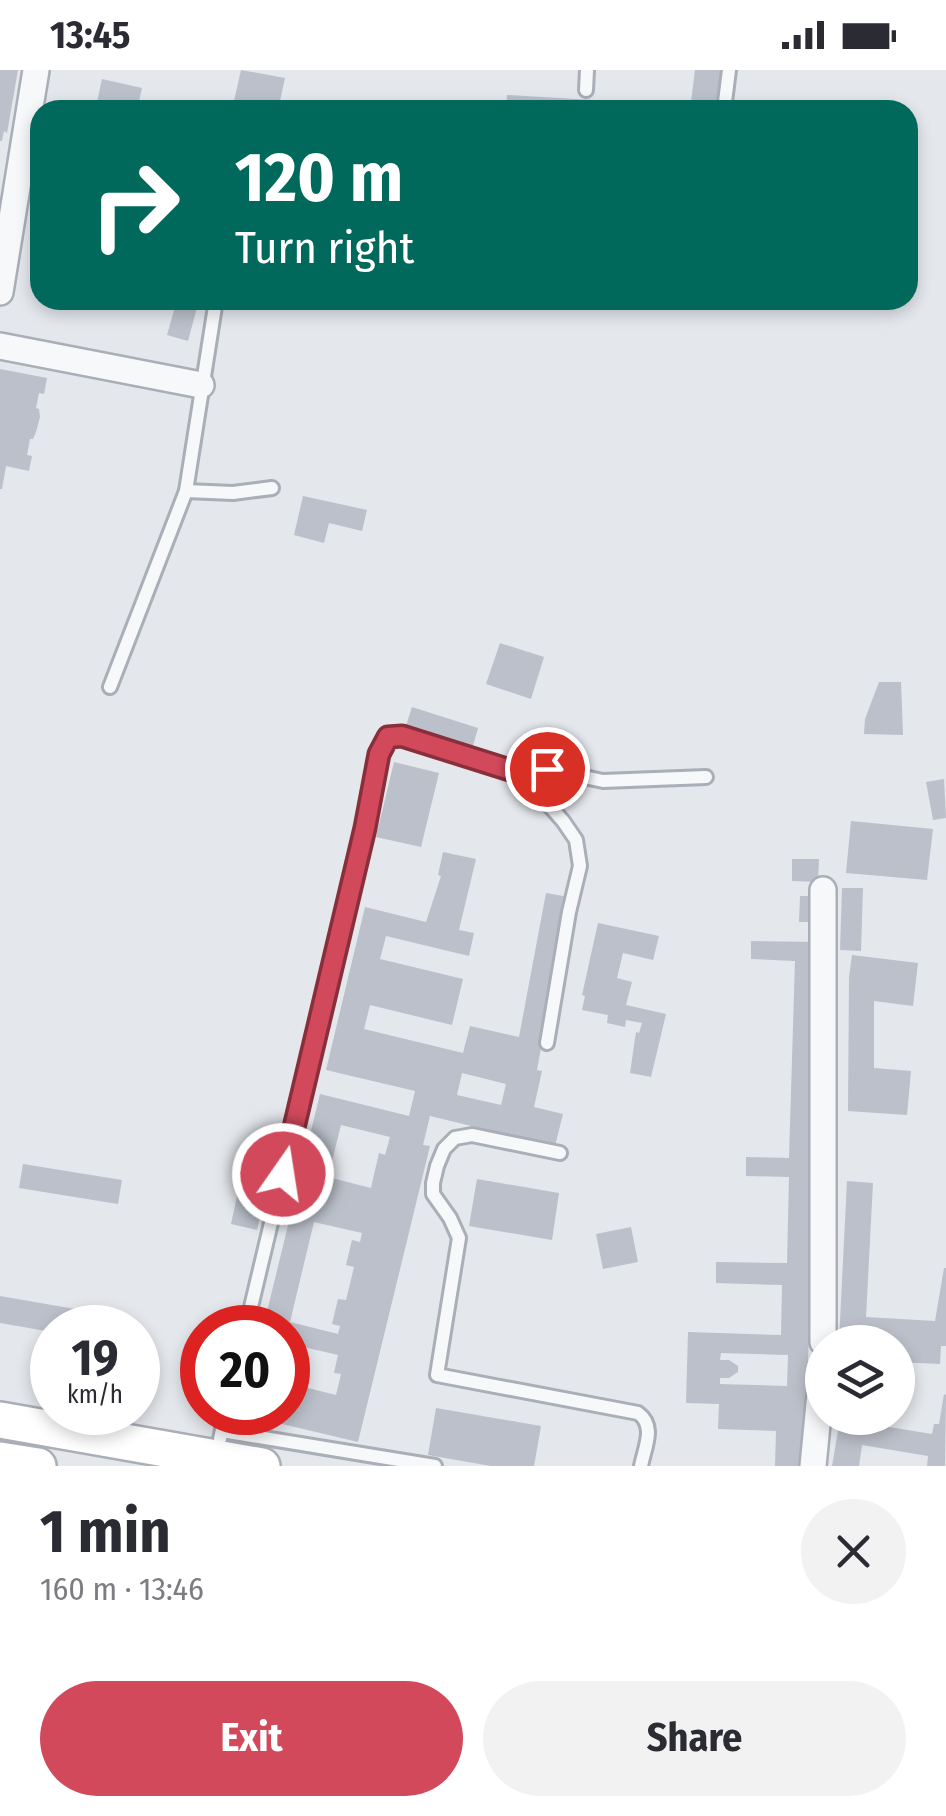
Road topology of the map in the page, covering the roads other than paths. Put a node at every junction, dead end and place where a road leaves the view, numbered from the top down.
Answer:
1 (36, 70) edge
2 (587, 70) edge
3 (729, 70) edge
4 (586, 90) dead end
5 (31, 100) edge
6 (725, 100) edge
7 (30, 107) edge
8 (0, 292) edge
9 (214, 310) edge
10 (0, 346) edge
11 (201, 385) junction
12 (272, 488) dead end
13 (186, 490) junction
14 (110, 686) dead end
15 (510, 770) junction
16 (706, 777) dead end
17 (823, 890) dead end
18 (547, 1043) dead end
19 (560, 1153) dead end
20 (251, 1305) edge
21 (824, 1325) edge
22 (0, 1420) edge
23 (220, 1435) edge
24 (815, 1435) edge
25 (218, 1444) junction
26 (0, 1460) edge
27 (38, 1466) edge
28 (262, 1466) edge
29 (435, 1466) edge
30 (641, 1466) edge
31 (812, 1466) edge

1 - 5 street
2 - 4 lane
3 - 6 lane
7 - 8 street
9 - 11 lane
10 - 11 street
11 - 13 lane
12 - 13 lane
13 - 14 lane
15 - 16 lane
15 - 18 lane
15 - 20 lane
17 - 21 street
19 - 30 lane
22 - 25 main road
23 - 25 lane
24 - 31 street
25 - 28 main road
25 - 29 lane
26 - 27 main road

